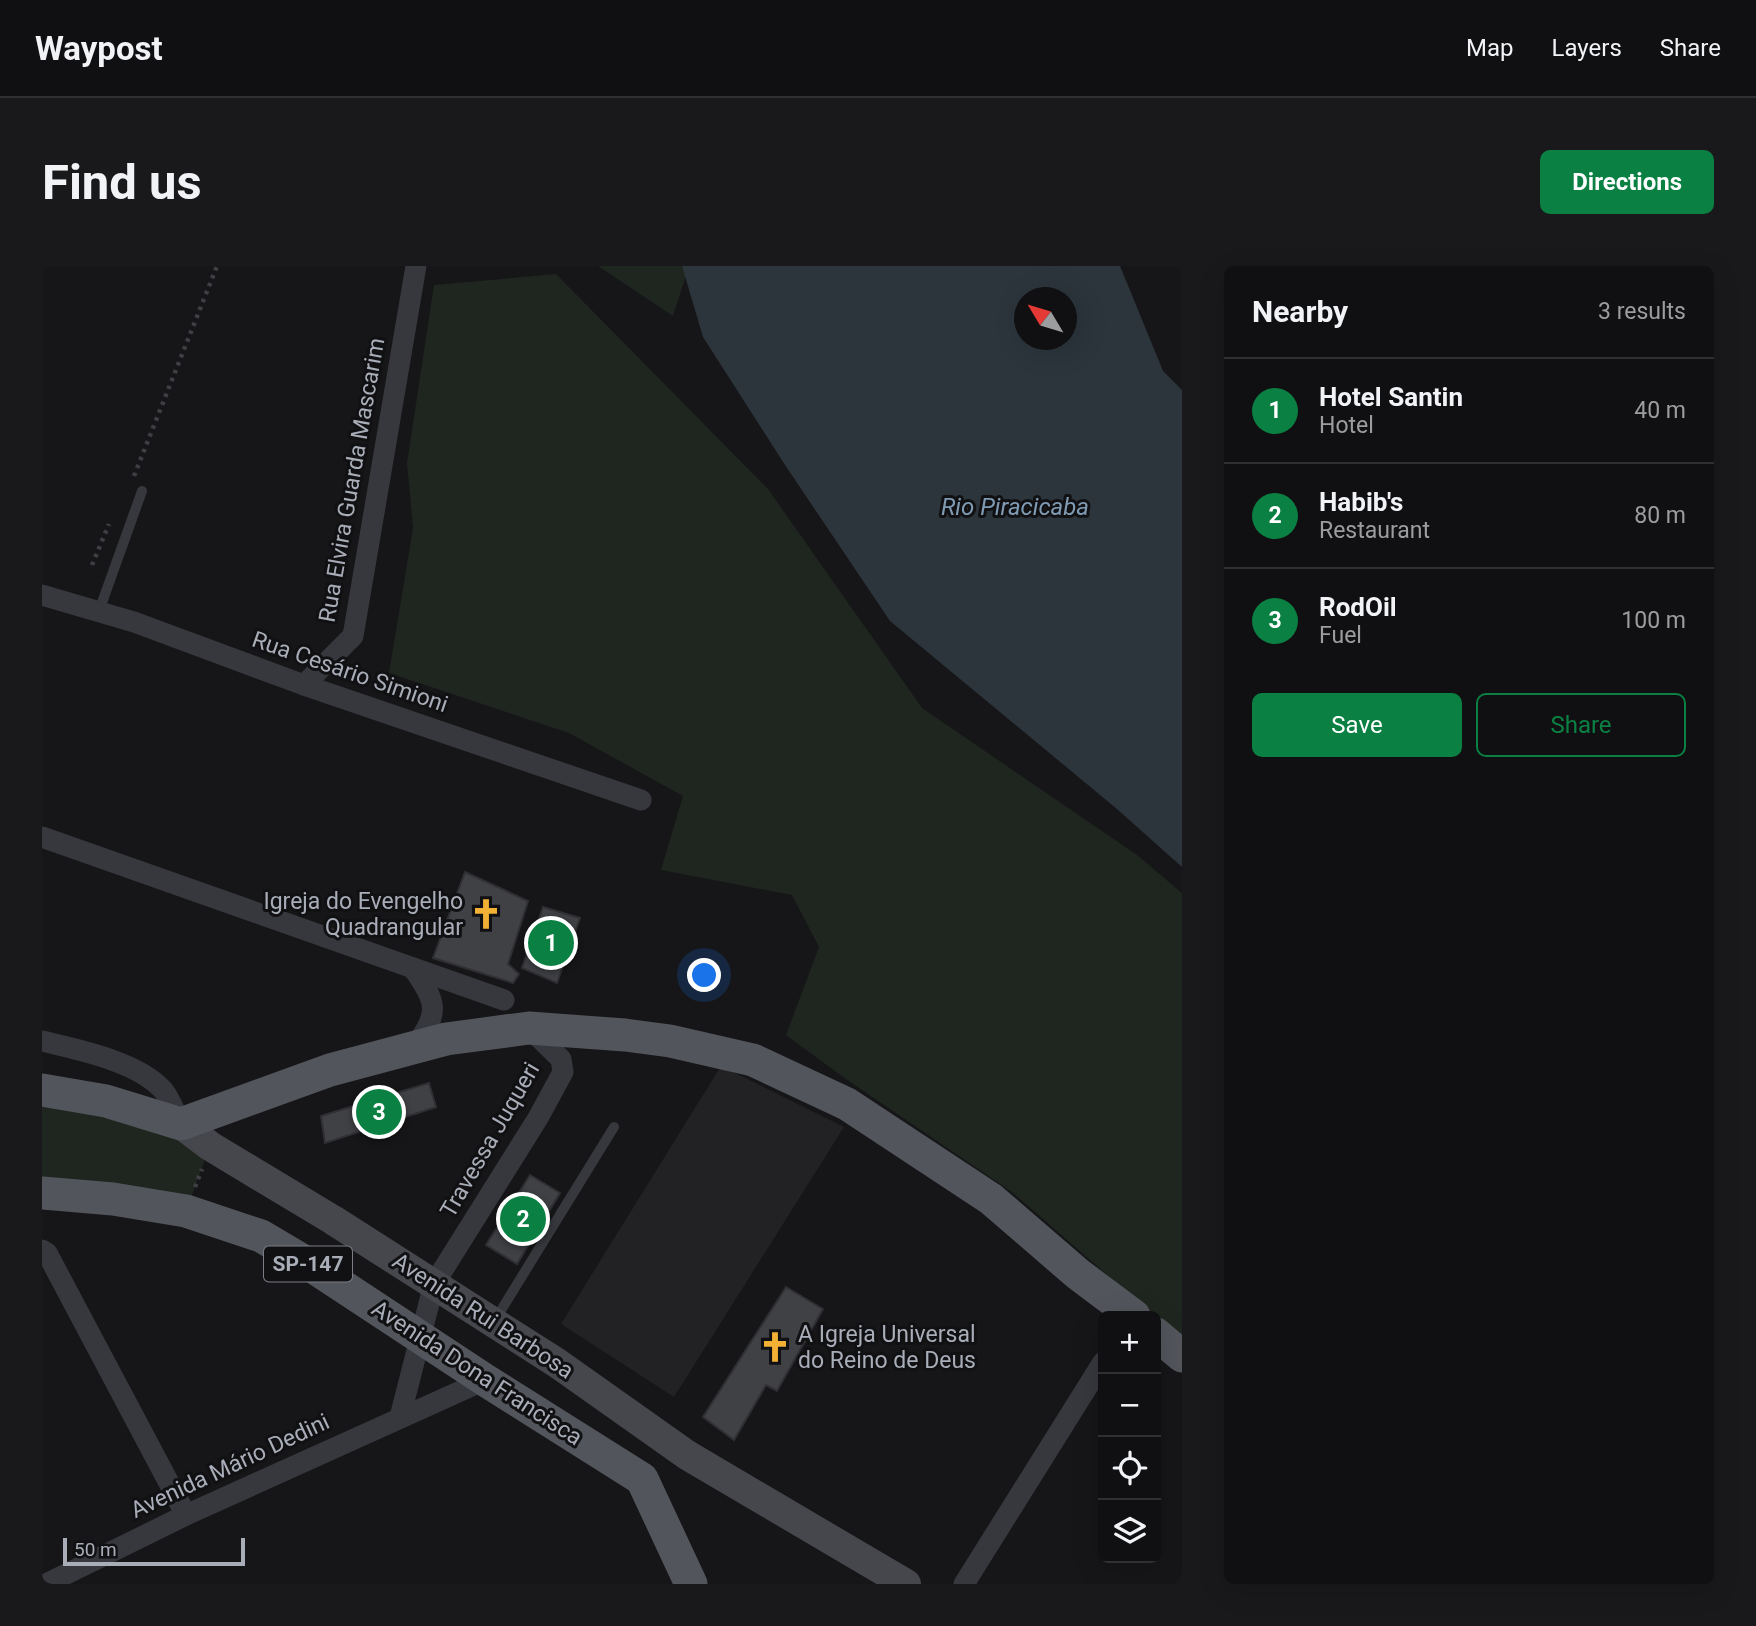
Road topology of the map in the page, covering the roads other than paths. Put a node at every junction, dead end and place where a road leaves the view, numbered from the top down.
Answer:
1 (416, 266) edge
2 (142, 491) dead end
3 (42, 595) edge
4 (99, 611) junction
5 (304, 685) junction
6 (641, 800) dead end
7 (42, 837) edge
8 (413, 968) junction
9 (504, 1000) dead end
10 (529, 1028) junction
11 (42, 1041) edge
12 (415, 1047) junction
13 (42, 1090) edge
14 (181, 1124) junction
15 (614, 1127) dead end
16 (42, 1194) edge
17 (44, 1253) edge
18 (434, 1284) junction
19 (1126, 1311) edge
20 (493, 1322) junction
21 (420, 1336) junction
22 (1161, 1339) edge
23 (1182, 1356) edge
24 (1098, 1370) edge
25 (485, 1380) junction
26 (400, 1417) junction
27 (687, 1455) junction
28 (642, 1479) junction
29 (186, 1515) junction
30 (46, 1584) edge
31 (691, 1584) edge
32 (906, 1584) edge
33 (964, 1584) edge

1 - 5 street, Rua Elvira Guarda Mascarim
2 - 4 lane
3 - 4 street, Rua Cesário Simioni
4 - 5 street, Rua Cesário Simioni
5 - 6 street, Rua Cesário Simioni
7 - 8 street
8 - 9 street
8 - 12 street
10 - 12 main road
10 - 18 street, Travessa Juqueri
10 - 19 main road
11 - 14 street
12 - 14 main road
13 - 14 main road, Avenida Rui Barbosa / SP-147
14 - 18 main road, Avenida Rui Barbosa / SP-147
15 - 20 lane
16 - 21 main road, Avenida Dona Francisca / SP-147
17 - 29 street
18 - 20 main road, Avenida Rui Barbosa / SP-147
18 - 21 street
20 - 27 main road, Avenida Rui Barbosa / SP-147
21 - 25 main road, Avenida Dona Francisca / SP-147
21 - 26 street
22 - 23 main road
24 - 33 street
25 - 26 street, Avenida Mário Dedini
25 - 28 main road, Avenida Dona Francisca / SP-147
26 - 29 street, Avenida Mário Dedini
27 - 28 main road
27 - 32 main road, Avenida Rui Barbosa / SP-147
28 - 31 main road
29 - 30 street, Avenida Mário Dedini

